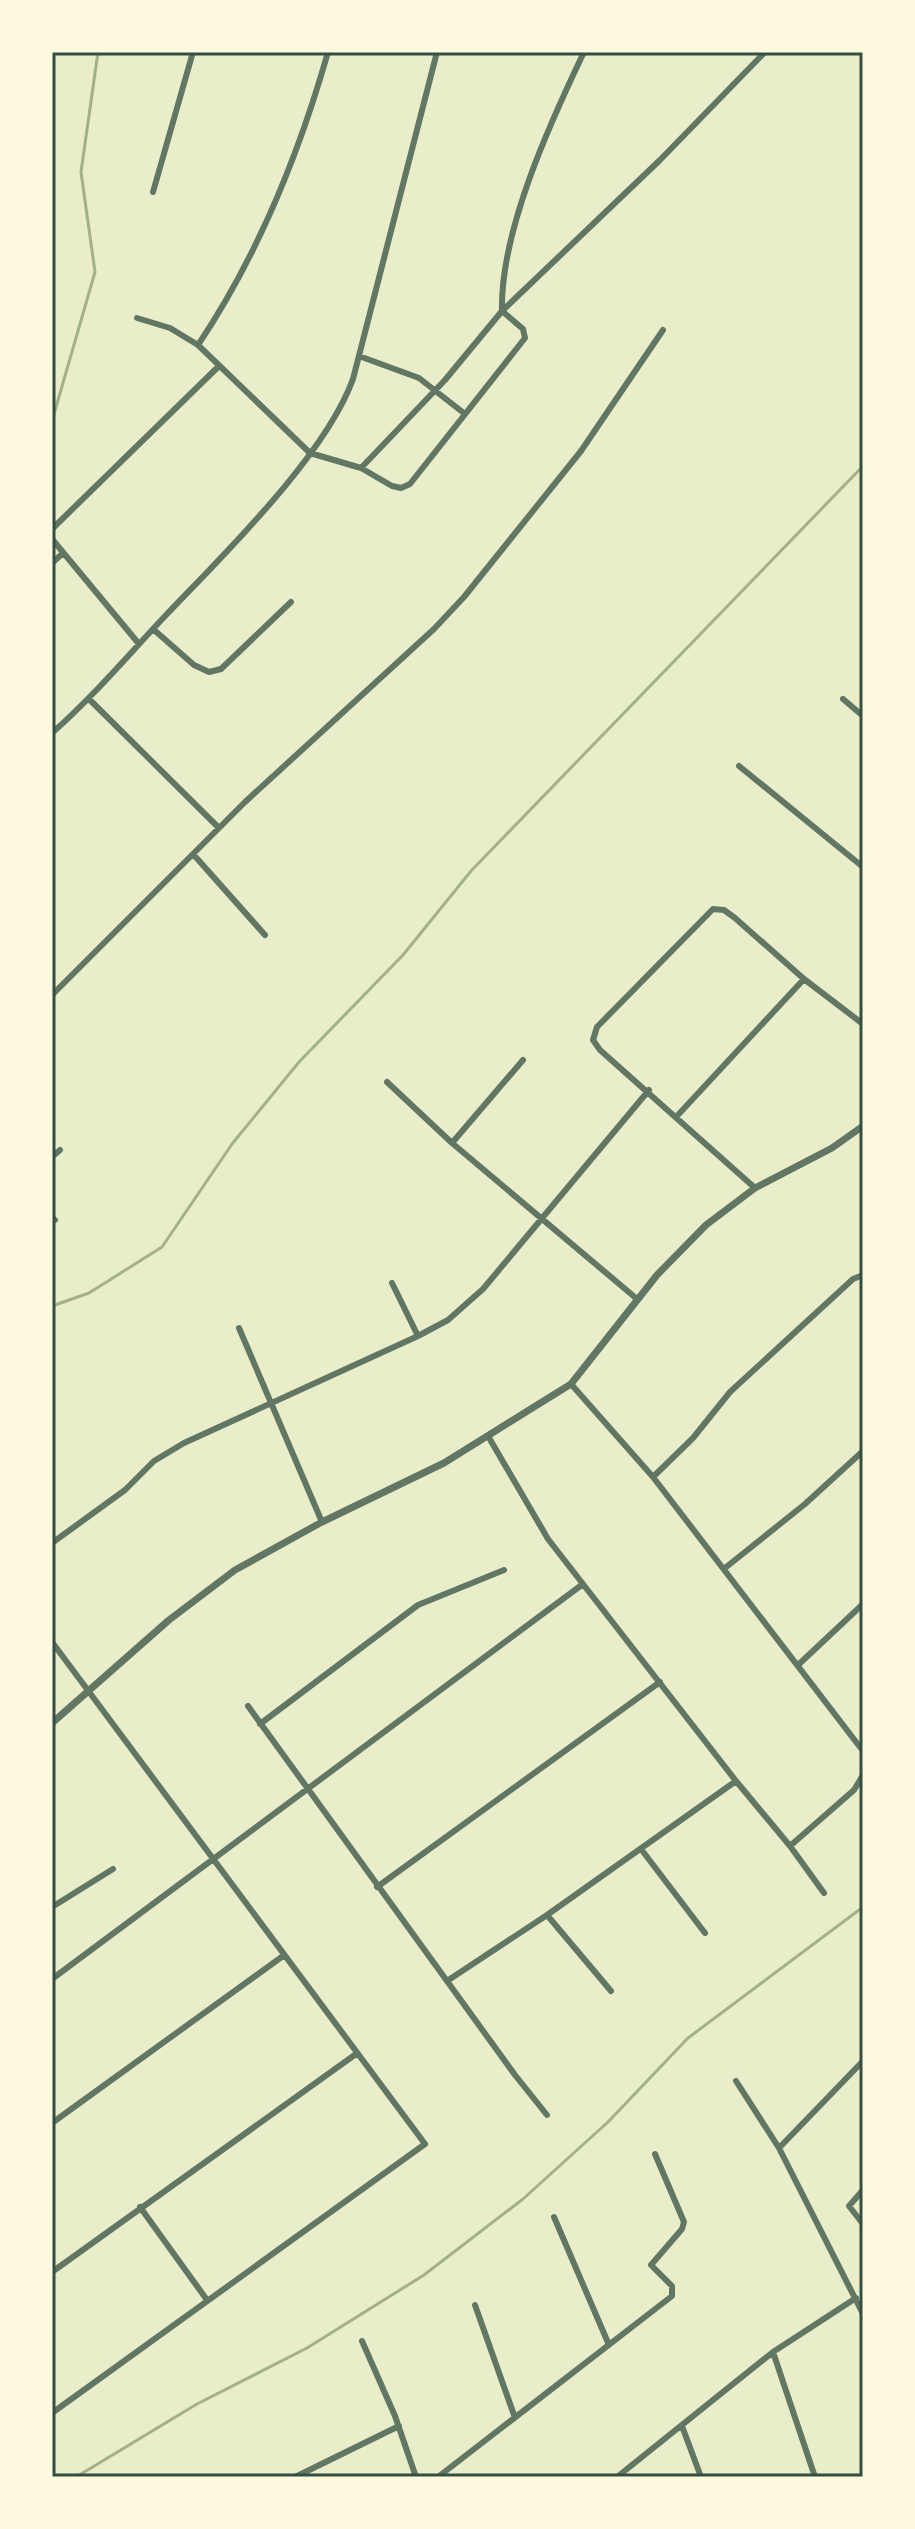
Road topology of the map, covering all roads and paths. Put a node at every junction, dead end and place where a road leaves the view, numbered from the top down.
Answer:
1 (193, 52) edge
2 (328, 52) edge
3 (437, 52) edge
4 (584, 52) edge
5 (765, 52) edge
6 (153, 192) dead end
7 (502, 311) junction
8 (137, 318) dead end
9 (663, 330) dead end
10 (198, 345) junction
11 (359, 356) junction
12 (219, 366) junction
13 (436, 390) junction
14 (465, 414) junction
15 (310, 453) junction
16 (361, 468) junction
17 (52, 529) edge
18 (52, 539) edge
19 (63, 553) junction
20 (52, 563) edge
21 (291, 602) dead end
22 (153, 629) junction
23 (139, 644) junction
24 (843, 699) dead end
25 (90, 700) junction
26 (863, 716) edge
27 (52, 733) edge
28 (739, 766) dead end
29 (219, 828) junction
30 (193, 854) junction
31 (863, 867) edge
32 (265, 935) dead end
33 (804, 979) junction
34 (52, 995) edge
35 (863, 1024) edge
36 (523, 1060) dead end
37 (387, 1082) dead end
38 (649, 1090) junction
39 (677, 1116) junction
40 (863, 1126) edge
41 (452, 1143) junction
42 (60, 1150) dead end
43 (52, 1157) edge
44 (755, 1188) junction
45 (541, 1220) junction
46 (863, 1275) edge
47 (392, 1283) dead end
48 (637, 1299) junction
49 (239, 1328) dead end
50 (418, 1336) junction
51 (571, 1384) junction
52 (273, 1403) junction
53 (488, 1436) junction
54 (863, 1451) edge
55 (653, 1477) junction
56 (322, 1522) junction
57 (52, 1543) edge
58 (725, 1568) junction
59 (504, 1570) dead end
60 (583, 1584) junction
61 (863, 1604) edge
62 (52, 1642) edge
63 (798, 1665) junction
64 (660, 1682) junction
65 (90, 1692) junction
66 (248, 1706) dead end
67 (52, 1723) edge
68 (260, 1724) junction
69 (863, 1751) edge
70 (863, 1775) edge
71 (736, 1781) junction
72 (310, 1789) junction
73 (790, 1846) junction
74 (641, 1849) junction
75 (215, 1861) junction
76 (113, 1869) dead end
77 (377, 1887) junction
78 (824, 1893) dead end
79 (52, 1907) edge
80 (547, 1915) junction
81 (705, 1933) dead end
82 (283, 1956) junction
83 (52, 1979) edge
84 (447, 1981) junction
85 (611, 1991) dead end
86 (356, 2054) junction
87 (863, 2061) edge
88 (736, 2081) dead end
89 (547, 2115) dead end
90 (52, 2123) edge
91 (779, 2148) junction
92 (655, 2154) dead end
93 (863, 2190) edge
94 (140, 2207) junction
95 (554, 2217) dead end
96 (863, 2224) edge
97 (52, 2272) edge
98 (856, 2298) junction
99 (207, 2300) junction
100 (475, 2305) dead end
101 (863, 2314) edge
102 (362, 2341) dead end
103 (609, 2345) junction
104 (773, 2352) junction
105 (52, 2413) edge
106 (514, 2415) junction
107 (399, 2426) junction
108 (682, 2426) junction
109 (295, 2477) edge
110 (416, 2477) edge
111 (438, 2477) edge
112 (617, 2477) edge
113 (701, 2477) edge
114 (815, 2477) edge

1 - 6 street
2 - 10 street
3 - 11 street
4 - 7 street
5 - 7 street
7 - 13 street
7 - 14 street
8 - 10 street
9 - 29 street
10 - 12 street
11 - 13 street
11 - 15 street
12 - 15 street
12 - 17 street
13 - 14 street
13 - 16 street
14 - 16 street
15 - 16 street
15 - 22 street
18 - 19 street
19 - 20 street
19 - 23 street
21 - 22 street
22 - 23 street
23 - 25 street
24 - 26 street
25 - 27 street
25 - 29 street
28 - 31 street
29 - 30 street
30 - 32 street
30 - 34 street
33 - 35 street
33 - 38 street
33 - 39 street
36 - 41 street
37 - 41 street
38 - 39 street
38 - 45 street
39 - 44 street
40 - 44 street
41 - 45 street
42 - 43 street
44 - 48 street
45 - 48 street
45 - 50 street
46 - 55 street
47 - 50 street
48 - 51 street
49 - 52 street
50 - 52 street
51 - 53 street
51 - 55 street
52 - 56 street
52 - 57 street
53 - 56 street
53 - 60 street
54 - 58 street
55 - 58 street
56 - 65 street
58 - 63 street
59 - 68 street
60 - 64 street
60 - 72 street
61 - 63 street
62 - 65 street
63 - 69 street
64 - 71 street
64 - 77 street
65 - 67 street
65 - 75 street
66 - 68 street
68 - 72 street
70 - 73 street
71 - 73 street
71 - 74 street
72 - 75 street
72 - 77 street
73 - 78 street
74 - 80 street
74 - 81 street
75 - 82 street
75 - 83 street
76 - 79 street
77 - 84 street
80 - 84 street
80 - 85 street
82 - 86 street
82 - 90 street
84 - 89 street
86 - 94 street
86 - 99 street
87 - 91 street
88 - 91 street
91 - 98 street
92 - 103 street
93 - 96 street
94 - 97 street
94 - 99 street
95 - 103 street
98 - 101 street
98 - 104 street
99 - 105 street
100 - 106 street
102 - 107 street
103 - 106 street
104 - 108 street
104 - 114 street
106 - 111 street
107 - 109 street
107 - 110 street
108 - 112 street
108 - 113 street

